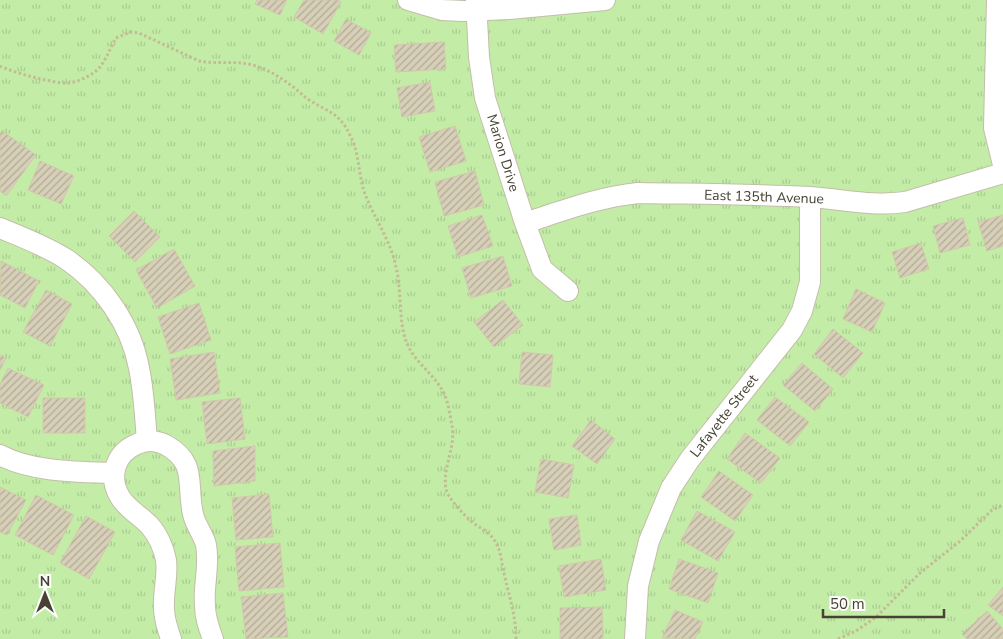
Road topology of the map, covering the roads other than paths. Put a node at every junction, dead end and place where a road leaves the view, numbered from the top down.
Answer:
1 (408, 0) edge
2 (605, 0) edge
3 (997, 0) edge
4 (476, 5) edge
5 (1003, 165) edge
6 (1003, 173) edge
7 (810, 197) junction
8 (525, 223) junction
9 (0, 228) edge
10 (568, 291) dead end
11 (147, 441) junction
12 (0, 454) edge
13 (114, 473) junction
14 (171, 639) edge
15 (213, 639) edge
16 (635, 639) edge

1 - 4 street
2 - 4 street
3 - 5 street
4 - 8 street, Marion Drive
6 - 7 street, East 135th Avenue
7 - 8 street, East 135th Avenue
7 - 16 street, Lafayette Street
8 - 10 street, Marion Drive
9 - 11 street
11 - 13 street
11 - 15 street
12 - 13 street
13 - 14 street

